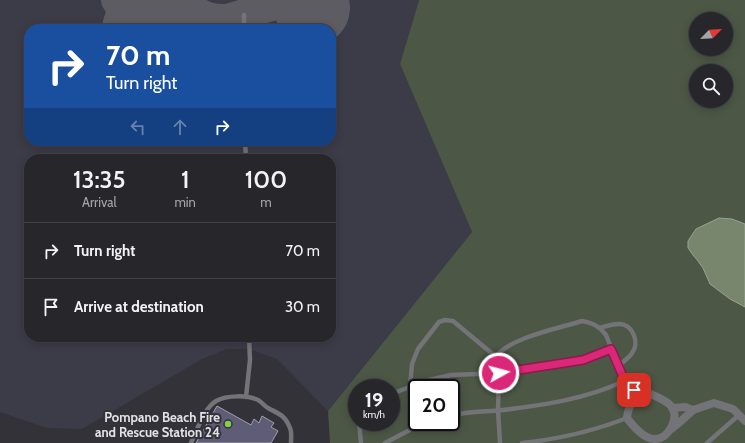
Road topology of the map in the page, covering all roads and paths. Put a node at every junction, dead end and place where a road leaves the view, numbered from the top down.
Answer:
1 (244, 15) dead end
2 (244, 24) edge
3 (600, 328) junction
4 (249, 342) edge
5 (611, 349) junction
6 (496, 358) junction
7 (618, 366) junction
8 (499, 373) junction
9 (411, 379) edge
10 (437, 379) edge
11 (624, 381) junction
12 (641, 395) junction
13 (246, 397) junction
14 (672, 408) junction
15 (498, 410) junction
16 (693, 410) junction
17 (460, 415) edge
18 (627, 418) junction
19 (742, 418) edge
20 (671, 429) junction
21 (360, 431) edge
22 (408, 431) edge
23 (654, 441) edge
24 (191, 443) edge
25 (291, 443) edge
26 (361, 443) edge
27 (385, 443) edge
28 (500, 443) edge
29 (522, 443) edge
30 (707, 443) edge

1 - 2 lane
3 - 5 lane
3 - 6 lane
3 - 7 lane
4 - 13 lane
5 - 7 lane
5 - 8 lane
6 - 8 lane
6 - 9 lane
7 - 11 lane
8 - 10 lane
8 - 15 lane
11 - 12 lane
11 - 15 lane
12 - 14 street
12 - 18 street
13 - 24 lane
13 - 25 lane
14 - 16 street
14 - 20 street
15 - 17 lane
15 - 28 lane
16 - 19 street
16 - 20 street
18 - 23 street
18 - 29 lane
19 - 30 lane
20 - 23 street
21 - 26 lane
22 - 27 lane

